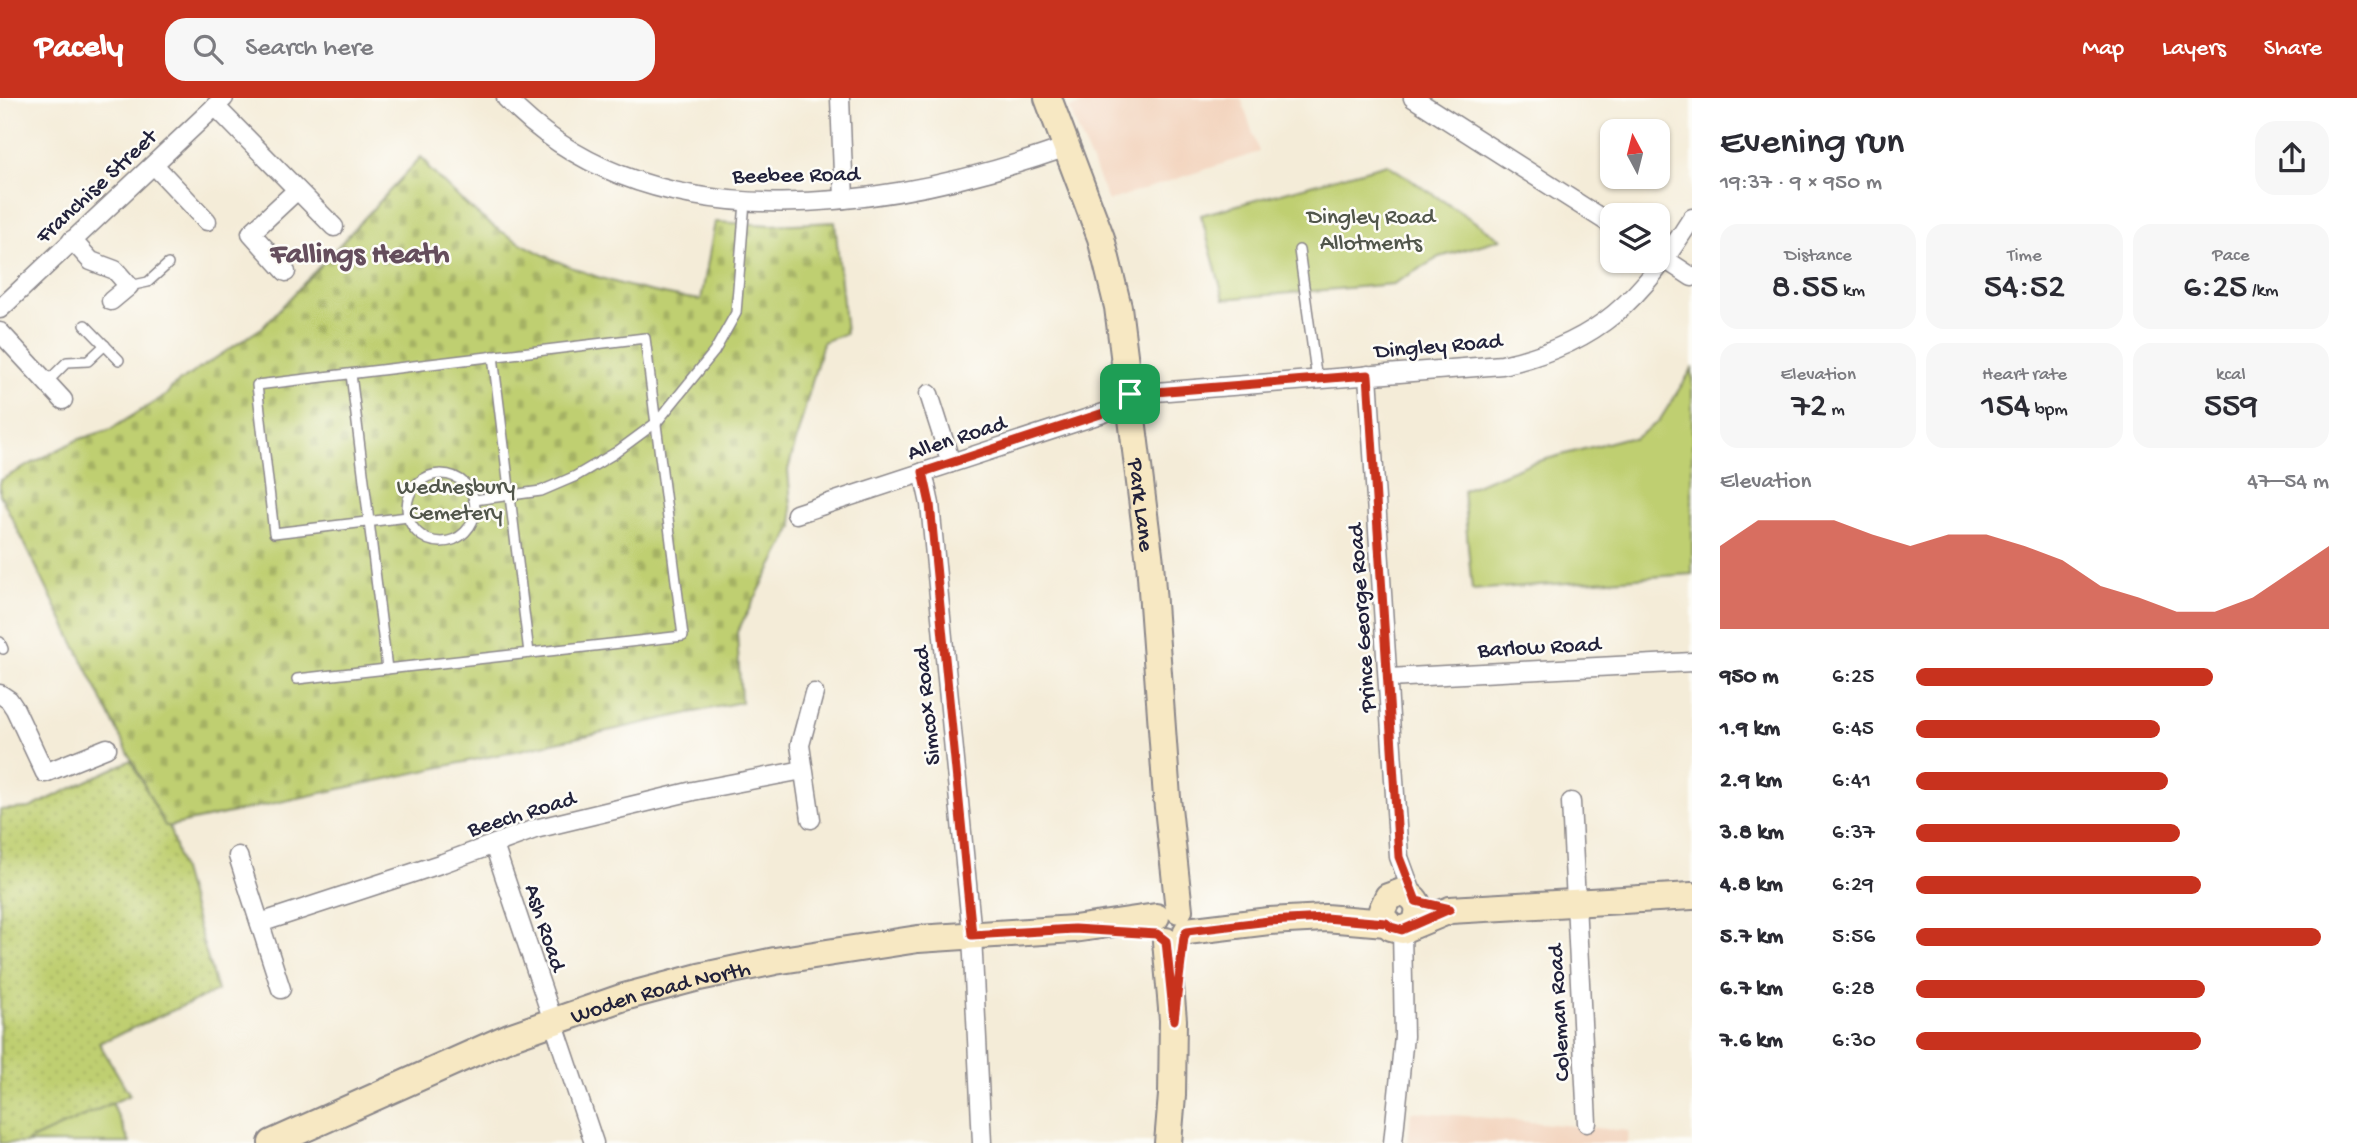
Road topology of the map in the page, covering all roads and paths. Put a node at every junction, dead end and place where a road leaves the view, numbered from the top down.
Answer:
1 (506, 98) edge
2 (840, 98) edge
3 (1048, 98) edge
4 (1413, 98) edge
5 (219, 102) edge
6 (1066, 147) junction
7 (154, 165) junction
8 (297, 190) junction
9 (844, 199) junction
10 (745, 202) junction
11 (1600, 217) edge
12 (1692, 218) edge
13 (207, 221) dead end
14 (334, 227) dead end
15 (72, 240) junction
16 (1670, 247) edge
17 (1299, 250) dead end
18 (1670, 262) edge
19 (168, 264) dead end
20 (286, 272) dead end
21 (1650, 273) edge
22 (1692, 277) edge
23 (129, 286) junction
24 (111, 301) dead end
25 (0, 309) edge
26 (85, 325) dead end
27 (0, 332) edge
28 (105, 345) junction
29 (493, 356) junction
30 (119, 360) dead end
31 (352, 374) junction
32 (1368, 375) junction
33 (1317, 380) junction
34 (47, 382) junction
35 (929, 394) dead end
36 (1131, 399) junction
37 (63, 400) dead end
38 (655, 424) junction
39 (951, 463) junction
40 (923, 472) junction
41 (510, 495) junction
42 (474, 500) junction
43 (796, 514) dead end
44 (408, 517) junction
45 (369, 522) junction
46 (529, 653) junction
47 (1692, 662) edge
48 (387, 669) junction
49 (1389, 678) junction
50 (297, 679) dead end
51 (814, 693) dead end
52 (0, 694) edge
53 (107, 748) dead end
54 (803, 771) junction
55 (1571, 802) dead end
56 (811, 819) dead end
57 (494, 845) junction
58 (238, 856) dead end
59 (1399, 857) junction
60 (1692, 896) edge
61 (1577, 902) junction
62 (1401, 910) junction
63 (260, 923) junction
64 (1172, 925) junction
65 (972, 935) junction
66 (281, 989) dead end
67 (553, 1021) junction
68 (1587, 1123) dead end
69 (272, 1143) edge
70 (594, 1143) edge
71 (982, 1143) edge
72 (1168, 1143) edge
73 (1393, 1143) edge

1 - 10 street, Beebee Road
2 - 9 street
3 - 6 street, Park Lane
4 - 11 street
5 - 7 street, Franchise Street
5 - 8 street
6 - 9 street, Beebee Road
6 - 36 street, Park Lane
7 - 13 street
7 - 15 street, Franchise Street
8 - 14 street
8 - 20 street
9 - 10 street, Beebee Road
10 - 38 lane
12 - 16 street, Dingley Road
15 - 23 street
15 - 25 street, Franchise Street
17 - 33 lane
18 - 22 street
19 - 23 lane
21 - 32 street, Dingley Road
23 - 24 street
26 - 28 lane
27 - 34 street
28 - 30 lane
28 - 34 lane
29 - 31 lane
29 - 38 lane
29 - 41 lane
31 - 45 lane
31 - 45 lane
32 - 33 street, Dingley Road
32 - 49 street, Prince George Road
33 - 36 street, Dingley Road
34 - 37 street
35 - 39 street
36 - 39 street, Allen Road
36 - 64 street, Park Lane
38 - 41 lane
38 - 46 lane
39 - 40 street, Allen Road
40 - 43 street, Allen Road
40 - 65 street, Simcox Road
41 - 42 lane
41 - 46 lane
42 - 44 lane
42 - 44 lane
44 - 45 lane
45 - 48 lane
46 - 48 lane
47 - 49 street, Barlow Road
48 - 50 lane
49 - 59 street, Prince George Road
51 - 54 street
52 - 53 street
54 - 56 street
54 - 57 street, Beech Road
55 - 61 street, Coleman Road
57 - 63 street, Beech Road
57 - 67 street, Ash Road
58 - 63 street
59 - 62 street, Prince George Road
59 - 62 street, Prince George Road
60 - 61 street, Woden Road North
61 - 62 street, Woden Road North
61 - 68 street, Coleman Road
62 - 64 street, Woden Road North
62 - 73 street
63 - 66 street
64 - 65 street, Woden Road North
64 - 72 street, Park Lane
65 - 67 street, Woden Road North
65 - 71 street, Simcox Road
67 - 69 street, Woden Road North
67 - 70 street, Ash Road

